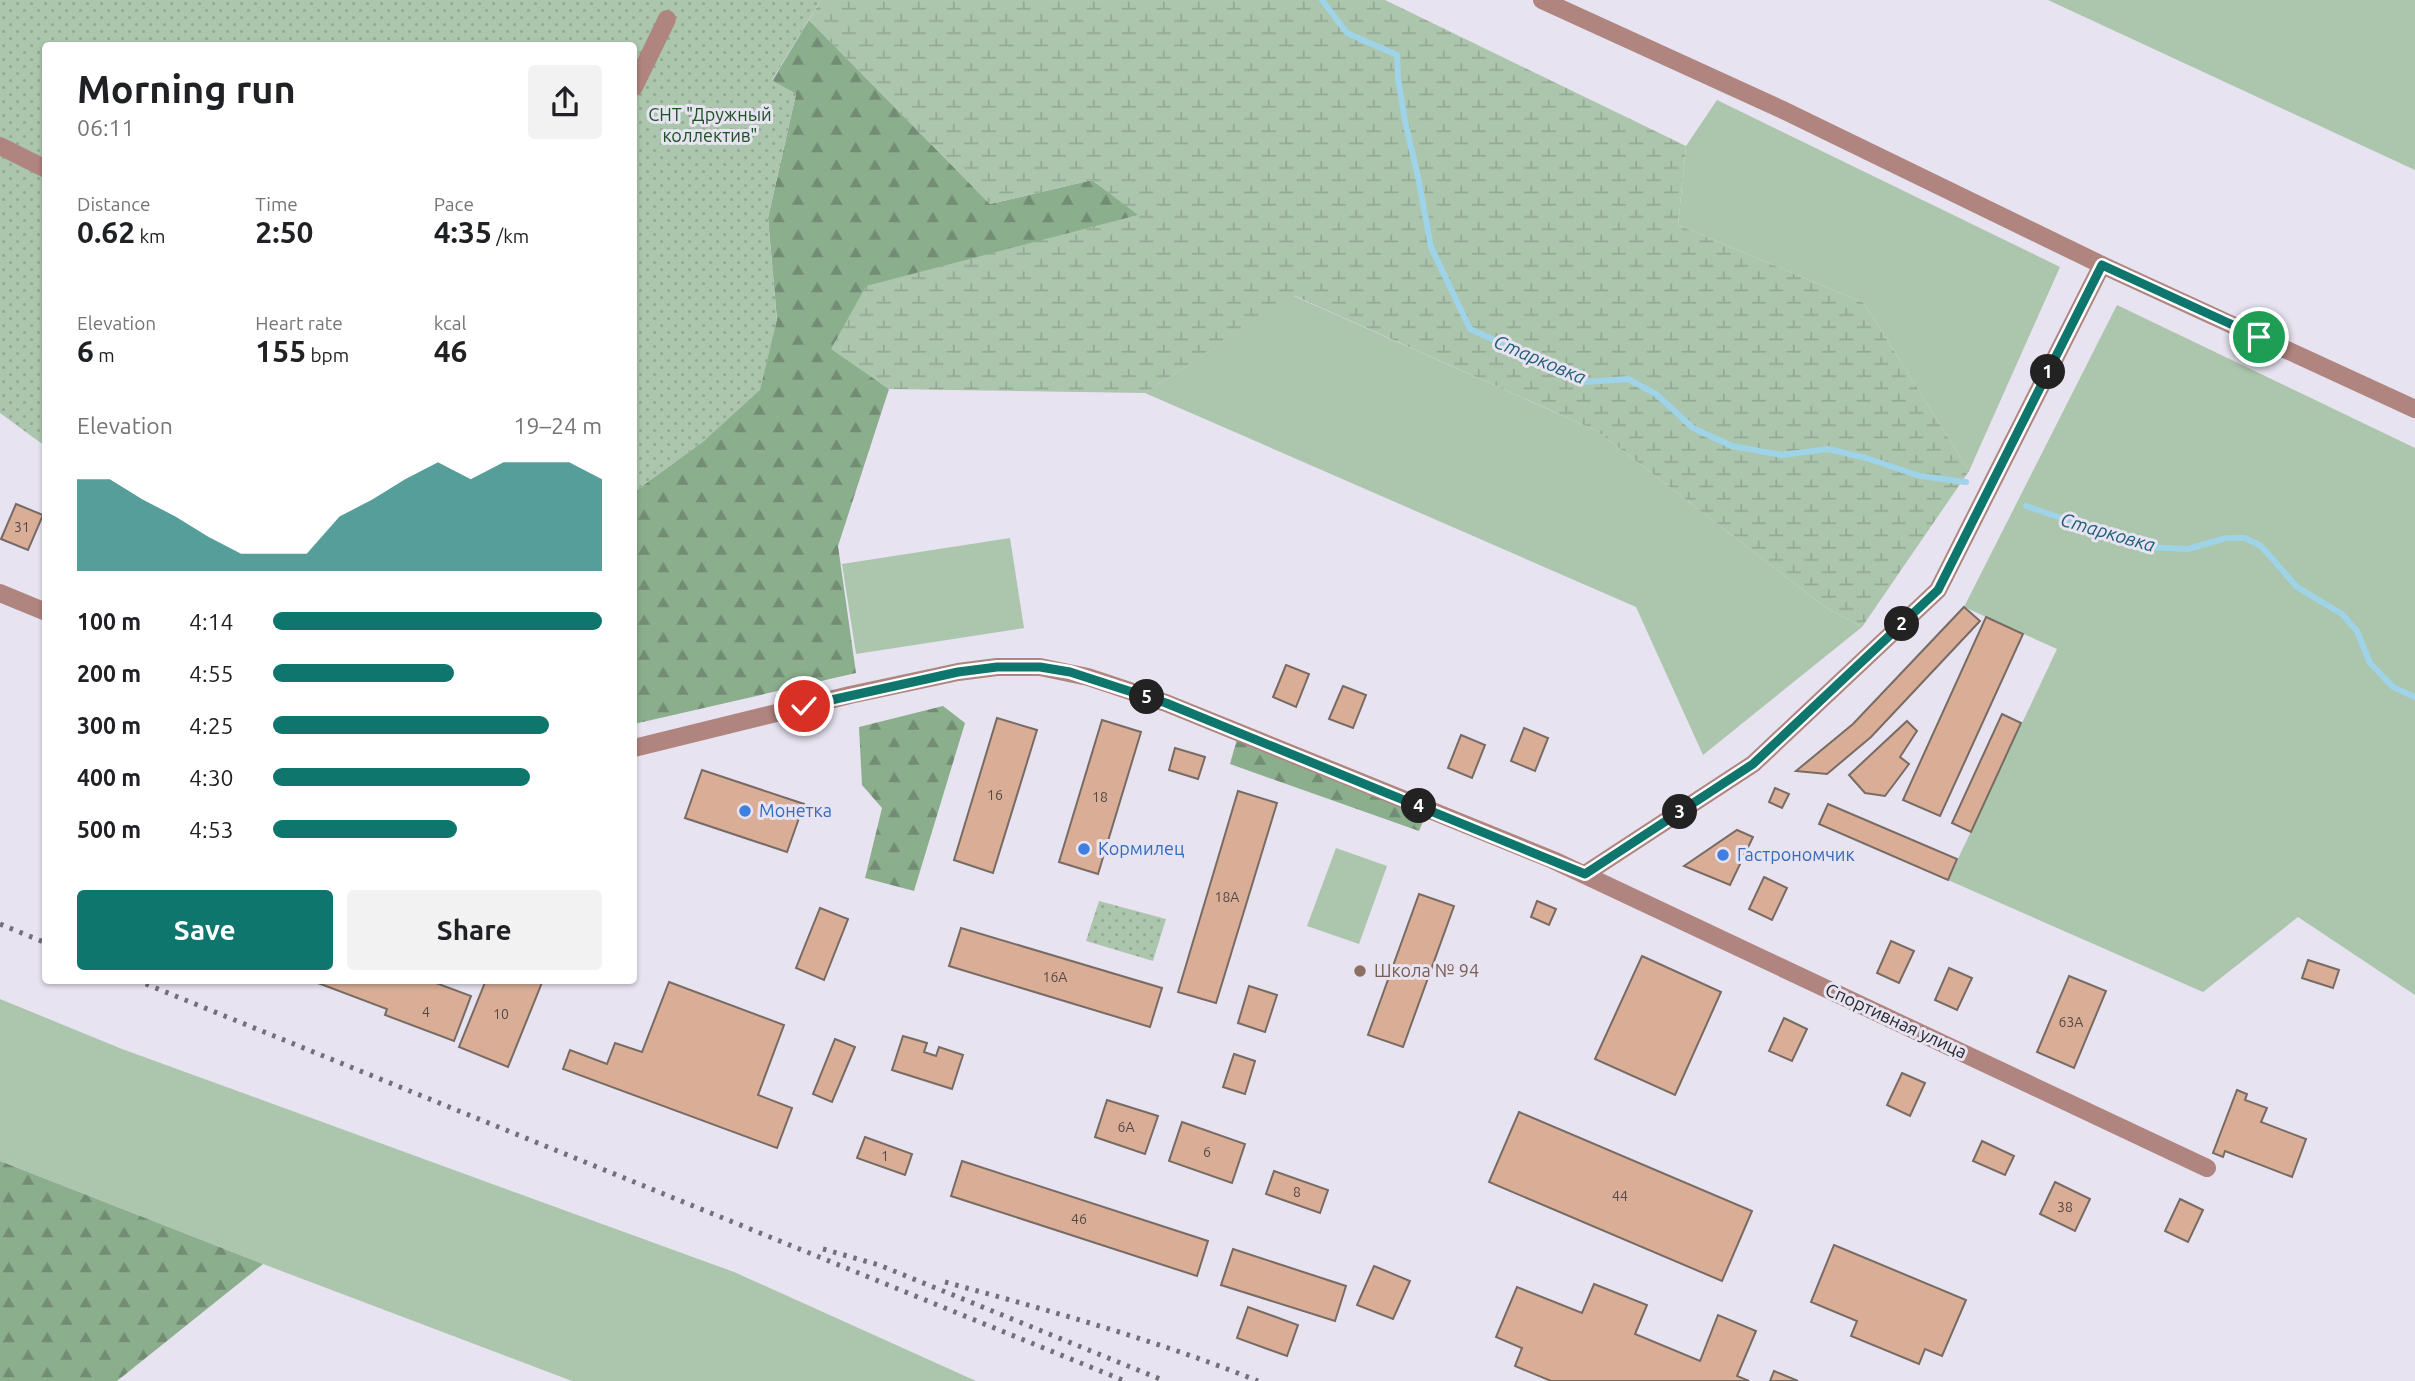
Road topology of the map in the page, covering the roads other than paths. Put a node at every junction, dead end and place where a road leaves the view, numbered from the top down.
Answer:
1 (1542, 0) edge
2 (667, 19) dead end
3 (637, 81) edge
4 (0, 146) edge
5 (42, 167) edge
6 (2102, 265) junction
7 (2415, 410) edge
8 (0, 593) edge
9 (42, 610) edge
10 (637, 747) edge
11 (1585, 874) junction
12 (2207, 1168) dead end

1 - 6 street
2 - 3 street
4 - 5 street
6 - 7 street
6 - 11 street
8 - 9 street
10 - 11 street, Спортивная улица
11 - 12 street, Спортивная улица

